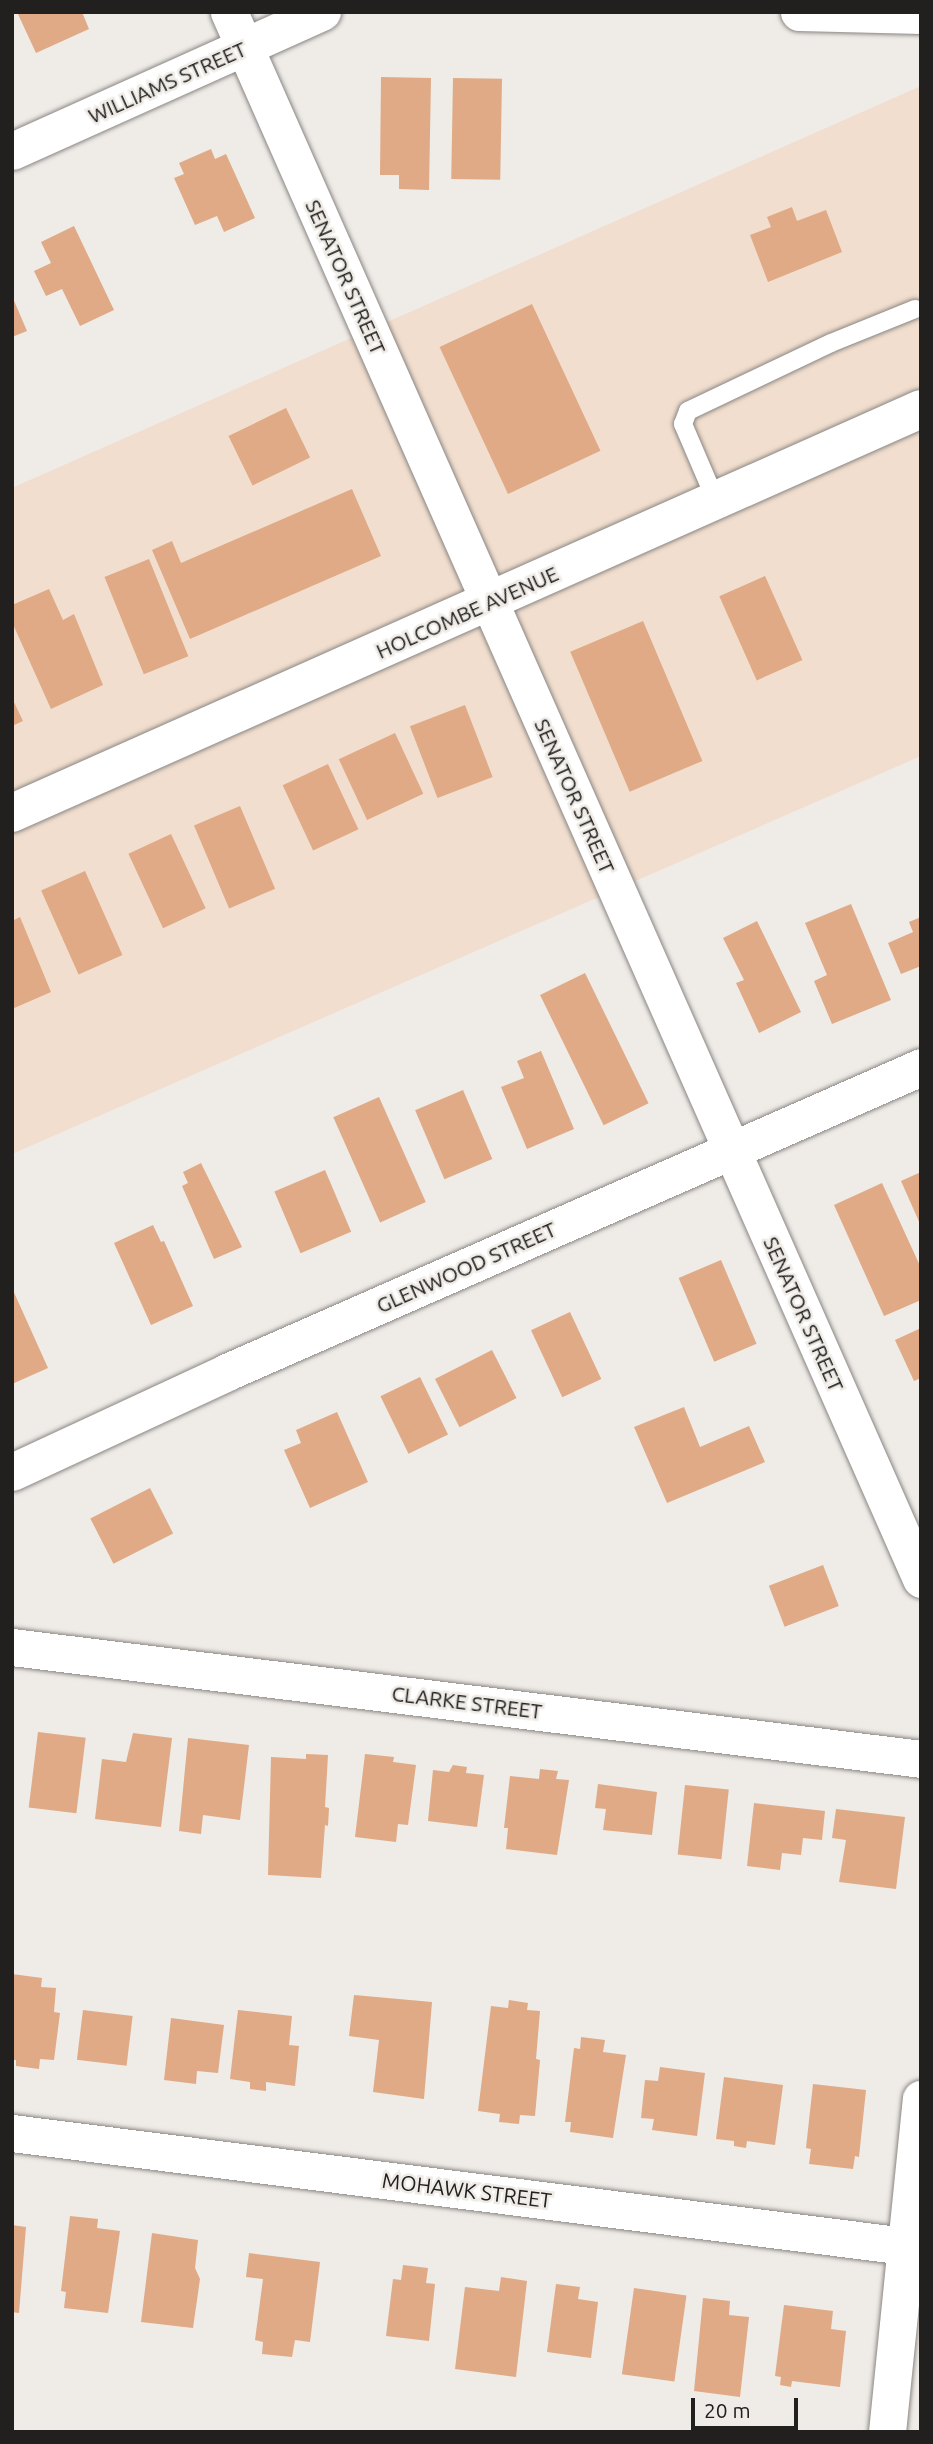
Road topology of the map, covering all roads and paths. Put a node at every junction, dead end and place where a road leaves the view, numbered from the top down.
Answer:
1 (229, 12) edge
2 (322, 12) edge
3 (799, 12) edge
4 (921, 15) edge
5 (245, 48) junction
6 (12, 151) edge
7 (915, 309) dead end
8 (921, 409) edge
9 (716, 501) junction
10 (490, 603) junction
11 (12, 813) edge
12 (921, 1067) edge
13 (732, 1151) junction
14 (12, 1472) edge
15 (921, 1579) edge
16 (12, 1647) edge
17 (921, 1759) edge
18 (921, 2099) edge
19 (12, 2133) edge
20 (913, 2247) edge
21 (887, 2432) edge

1 - 5 street, SENATOR STREET
2 - 5 street, WILLIAMS STREET
3 - 4 street
5 - 6 street, WILLIAMS STREET
5 - 10 street, SENATOR STREET
7 - 9 lane
8 - 9 street, HOLCOMBE AVENUE
9 - 10 street, HOLCOMBE AVENUE
10 - 11 street, HOLCOMBE AVENUE
10 - 13 street, SENATOR STREET
12 - 13 street, GLENWOOD STREET
13 - 14 street, GLENWOOD STREET
13 - 15 street, SENATOR STREET
16 - 17 street, CLARKE STREET
18 - 20 street
19 - 20 street, MOHAWK STREET
20 - 21 street

